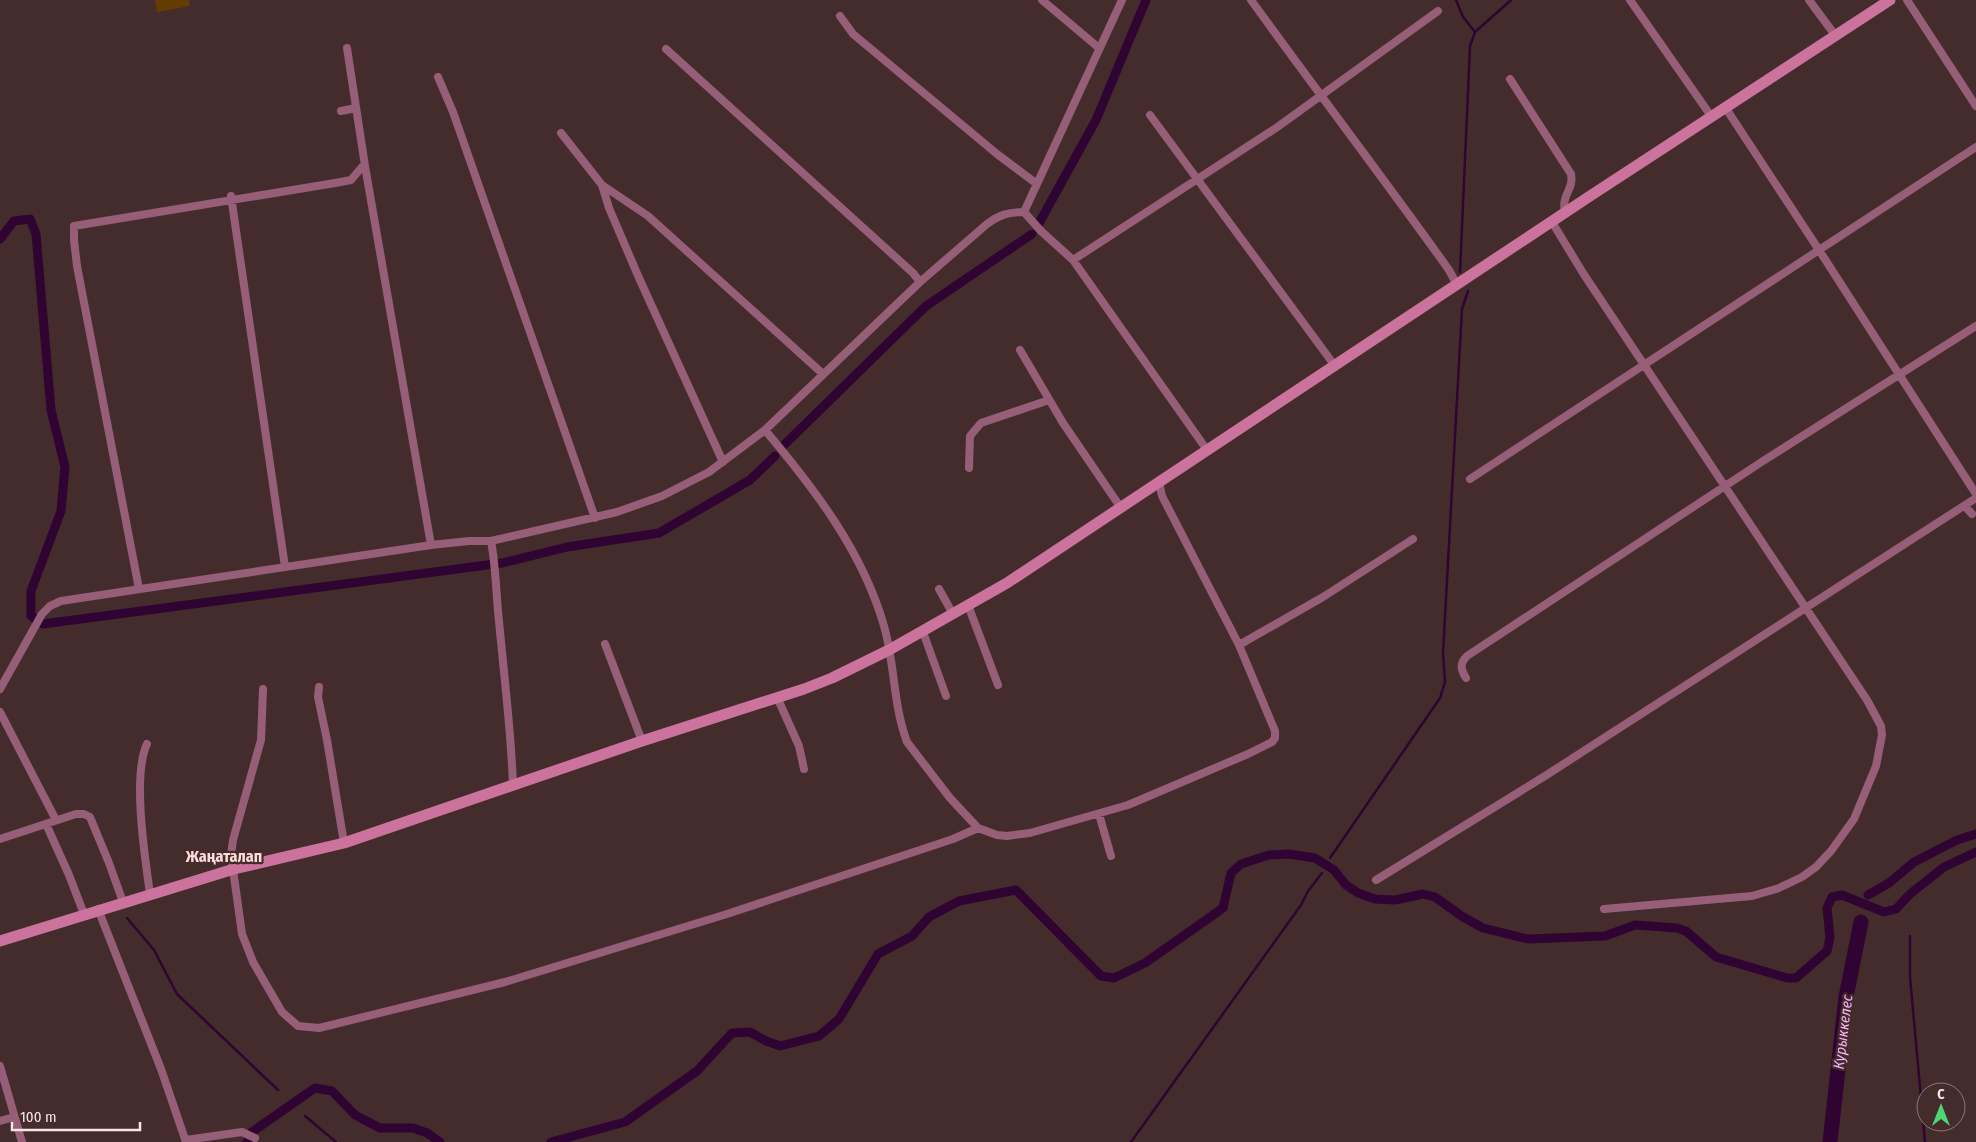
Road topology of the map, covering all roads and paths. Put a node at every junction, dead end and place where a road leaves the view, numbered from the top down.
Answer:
1 (1042, 0) edge
2 (1122, 0) edge
3 (1251, 0) edge
4 (1630, 0) edge
5 (1808, 0) edge
6 (1890, 0) edge
7 (1907, 0) edge
8 (1438, 10) dead end
9 (840, 16) dead end
10 (1834, 35) junction
11 (347, 48) dead end
12 (1099, 48) junction
13 (666, 49) dead end
14 (438, 77) dead end
15 (1510, 79) dead end
16 (1320, 96) junction
17 (1976, 106) edge
18 (1725, 107) junction
19 (356, 108) junction
20 (341, 111) dead end
21 (1150, 115) dead end
22 (1711, 116) junction
23 (560, 133) dead end
24 (1976, 147) edge
25 (365, 166) junction
26 (1196, 179) junction
27 (1037, 184) junction
28 (602, 185) junction
29 (231, 198) junction
30 (1024, 212) junction
31 (1564, 213) junction
32 (1552, 222) junction
33 (1819, 250) junction
34 (1073, 260) junction
35 (920, 282) junction
36 (1457, 285) junction
37 (1976, 326) edge
38 (1020, 350) dead end
39 (1645, 364) junction
40 (1335, 366) junction
41 (823, 374) junction
42 (1899, 374) junction
43 (1049, 400) junction
44 (765, 430) junction
45 (1207, 450) junction
46 (723, 462) junction
47 (969, 468) dead end
48 (1470, 479) dead end
49 (1159, 482) junction
50 (1724, 487) junction
51 (1976, 496) edge
52 (1965, 506) junction
53 (1121, 508) junction
54 (1972, 514) dead end
55 (595, 518) junction
56 (1413, 539) dead end
57 (490, 541) junction
58 (431, 545) junction
59 (285, 567) junction
60 (139, 589) junction
61 (939, 589) dead end
62 (968, 605) junction
63 (1806, 607) junction
64 (953, 614) junction
65 (923, 632) junction
66 (605, 644) dead end
67 (1240, 645) junction
68 (889, 650) junction
69 (1466, 678) dead end
70 (998, 685) dead end
71 (319, 687) dead end
72 (0, 689) edge
73 (262, 689) dead end
74 (946, 696) dead end
75 (777, 697) junction
76 (0, 712) edge
77 (642, 741) junction
78 (147, 744) dead end
79 (804, 769) dead end
80 (513, 784) junction
81 (1100, 814) junction
82 (56, 820) junction
83 (46, 824) junction
84 (978, 828) junction
85 (0, 839) edge
86 (344, 843) junction
87 (1111, 856) dead end
88 (234, 869) junction
89 (1376, 880) dead end
90 (150, 894) junction
91 (123, 902) junction
92 (98, 909) junction
93 (1604, 909) dead end
94 (84, 914) junction
95 (0, 940) edge
96 (0, 1066) edge
97 (14, 1117) junction
98 (0, 1121) edge
99 (255, 1138) dead end
100 (186, 1141) edge
101 (22, 1142) edge

1 - 12 street
2 - 12 street
3 - 16 street
4 - 22 street
5 - 10 street
6 - 10 main road
7 - 17 street
8 - 16 street
9 - 27 street
10 - 18 main road
11 - 19 street
12 - 27 street
13 - 35 street
14 - 55 street
15 - 31 street
16 - 26 street
16 - 36 street
18 - 22 main road
18 - 33 street
19 - 20 street
19 - 25 street
21 - 26 street
22 - 31 main road
23 - 28 street
24 - 33 street
25 - 29 street
25 - 58 street
26 - 34 street
26 - 40 street
27 - 30 street
28 - 41 street
28 - 46 street
29 - 59 street
29 - 60 street
30 - 34 street
30 - 35 street
31 - 32 main road
32 - 36 main road
32 - 39 street
33 - 39 street
33 - 42 street
34 - 45 street
35 - 41 street
36 - 40 main road
37 - 42 street
38 - 43 street
39 - 48 street
39 - 50 street
40 - 45 main road
41 - 44 street
42 - 50 street
42 - 51 street
43 - 47 street
43 - 53 street
44 - 46 street
44 - 68 street
45 - 49 main road
46 - 55 street
49 - 53 main road
49 - 67 street
50 - 63 street
50 - 69 street
51 - 52 street
52 - 54 street
52 - 63 street
53 - 62 main road
55 - 57 street
56 - 67 street
57 - 58 street
57 - 80 street
58 - 59 street
59 - 60 street
60 - 72 street
61 - 64 street
62 - 64 main road
62 - 70 street
63 - 89 street
63 - 93 street
64 - 65 main road
65 - 68 main road
65 - 74 street
66 - 77 street
67 - 81 street
68 - 75 main road
68 - 84 street
71 - 86 street
73 - 88 street
75 - 77 main road
75 - 79 street
76 - 82 street
77 - 80 main road
78 - 90 street
80 - 86 main road
81 - 84 street
81 - 87 street
82 - 83 street
82 - 91 street
83 - 85 street
83 - 94 street
84 - 88 street
86 - 88 main road
88 - 90 main road
90 - 91 main road
91 - 92 main road
92 - 94 main road
92 - 100 street
94 - 95 main road
96 - 97 street
97 - 98 street
97 - 101 street
99 - 100 street

